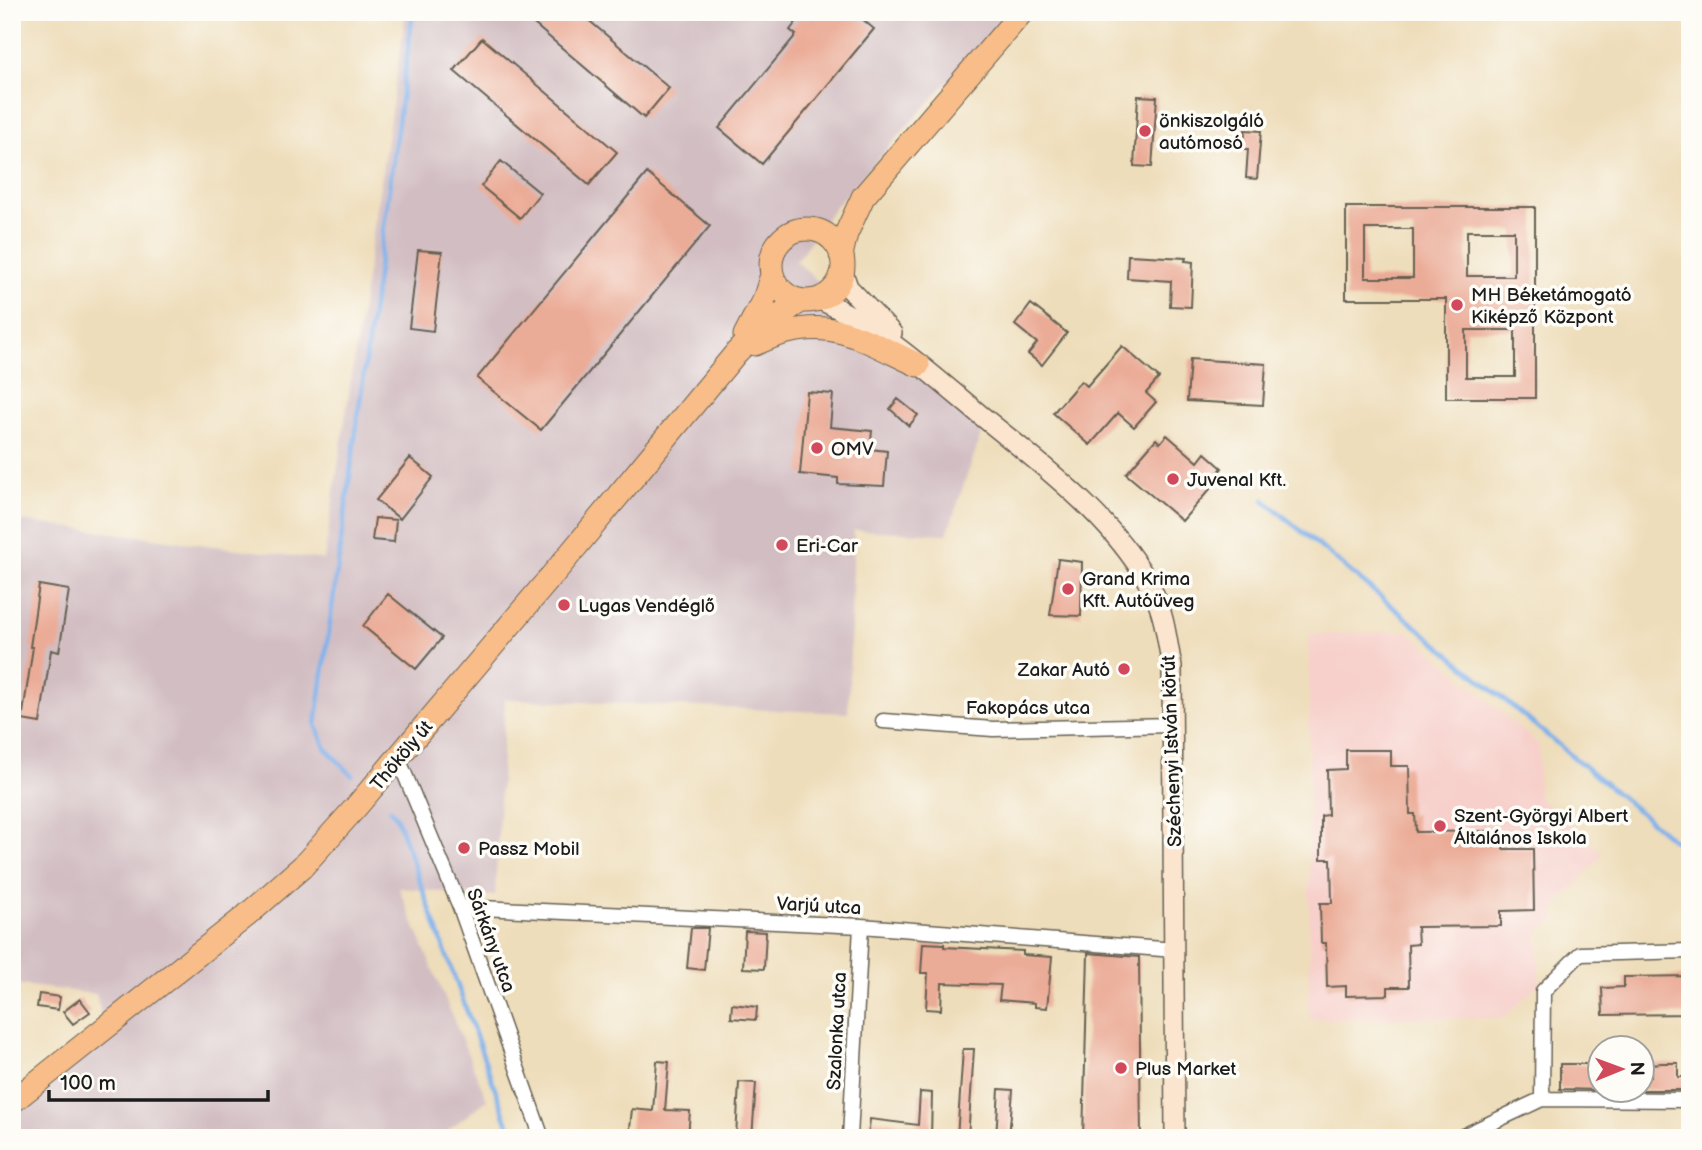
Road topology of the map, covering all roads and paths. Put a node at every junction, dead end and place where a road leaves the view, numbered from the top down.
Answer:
1 (1022, 12) edge
2 (863, 197) junction
3 (810, 229) junction
4 (842, 262) junction
5 (772, 275) junction
6 (810, 300) junction
7 (736, 353) junction
8 (926, 371) junction
9 (883, 721) dead end
10 (1173, 725) junction
11 (398, 758) junction
12 (460, 907) junction
13 (861, 926) junction
14 (1175, 950) junction
15 (1690, 951) edge
16 (1542, 1099) junction
17 (1690, 1100) edge
18 (12, 1102) edge
19 (542, 1138) edge
20 (850, 1138) edge
21 (1175, 1138) edge
22 (1460, 1138) edge

1 - 2 main road
2 - 3 main road, Thököly út
2 - 4 main road, Thököly út
3 - 4 main road
3 - 5 main road, Thököly út
4 - 6 main road, Thököly út
4 - 8 street, Széchenyi István körút
5 - 6 main road
5 - 7 main road, Thököly út
6 - 7 main road, Thököly út
6 - 8 street, Széchenyi István körút
7 - 8 main road
7 - 11 main road, Thököly út
8 - 10 street, Széchenyi István körút
9 - 10 street, Fakopács utca
10 - 14 street, Széchenyi István körút
11 - 12 street, Sárkány utca
11 - 18 main road, Thököly út
12 - 13 street, Varjú utca
12 - 19 street, Sárkány utca
13 - 14 street, Varjú utca
13 - 20 street, Szalonka utca
14 - 21 street, Széchenyi István körút
15 - 16 street
16 - 17 street
16 - 22 street

